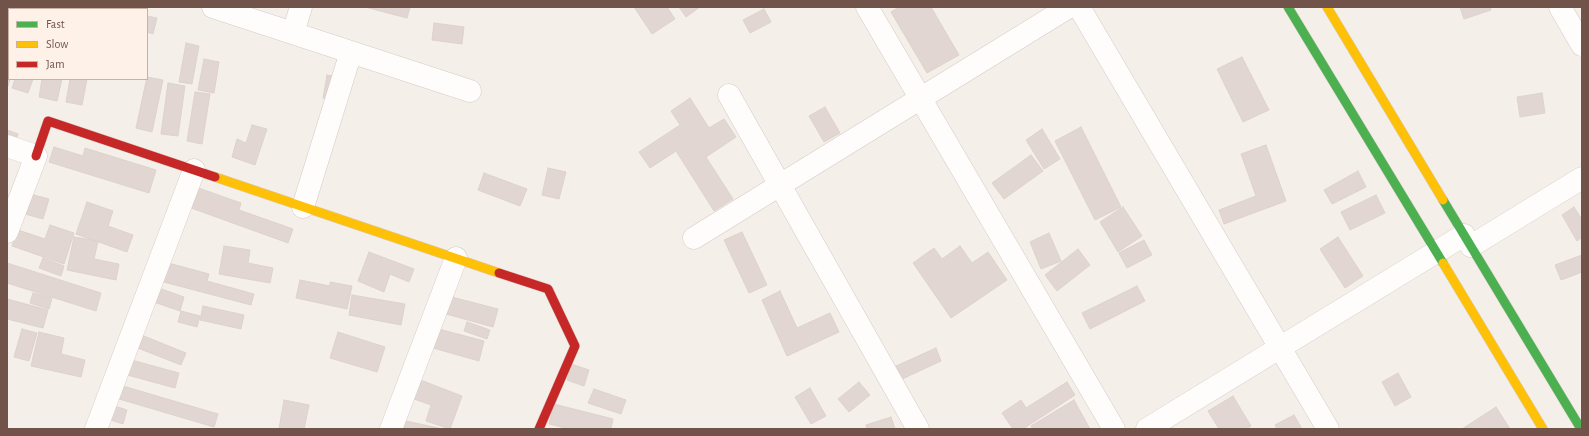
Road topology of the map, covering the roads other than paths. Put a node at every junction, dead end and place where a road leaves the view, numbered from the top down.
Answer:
1 (213, 7) edge
2 (301, 7) edge
3 (868, 7) edge
4 (1069, 7) edge
5 (1079, 7) edge
6 (1288, 7) edge
7 (1327, 7) edge
8 (1560, 7) edge
9 (293, 33) junction
10 (1582, 45) edge
11 (352, 52) junction
12 (470, 91) dead end
13 (729, 95) dead end
14 (921, 98) junction
15 (7, 146) edge
16 (36, 156) junction
17 (194, 170) junction
18 (1582, 178) edge
19 (780, 185) junction
20 (303, 207) junction
21 (7, 232) edge
22 (694, 238) dead end
23 (1467, 240) junction
24 (1436, 252) junction
25 (456, 258) junction
26 (1280, 348) junction
27 (98, 428) edge
28 (391, 429) edge
29 (539, 429) edge
30 (918, 429) edge
31 (1114, 429) edge
32 (1147, 429) edge
33 (1328, 429) edge
34 (1543, 429) edge
35 (1581, 429) edge

1 - 9 street
2 - 9 street
3 - 14 street
4 - 14 street
5 - 26 street
6 - 24 street
7 - 23 street
8 - 10 street
9 - 11 street
11 - 12 street
11 - 20 street
13 - 19 street
14 - 19 street
14 - 31 street
15 - 16 street
16 - 17 street
16 - 21 street
17 - 20 street
17 - 27 street
18 - 23 street
19 - 22 street
19 - 30 street
20 - 25 street
23 - 24 street
23 - 35 street
24 - 26 street
24 - 34 street
25 - 28 street
25 - 29 street
26 - 32 street
26 - 33 street

